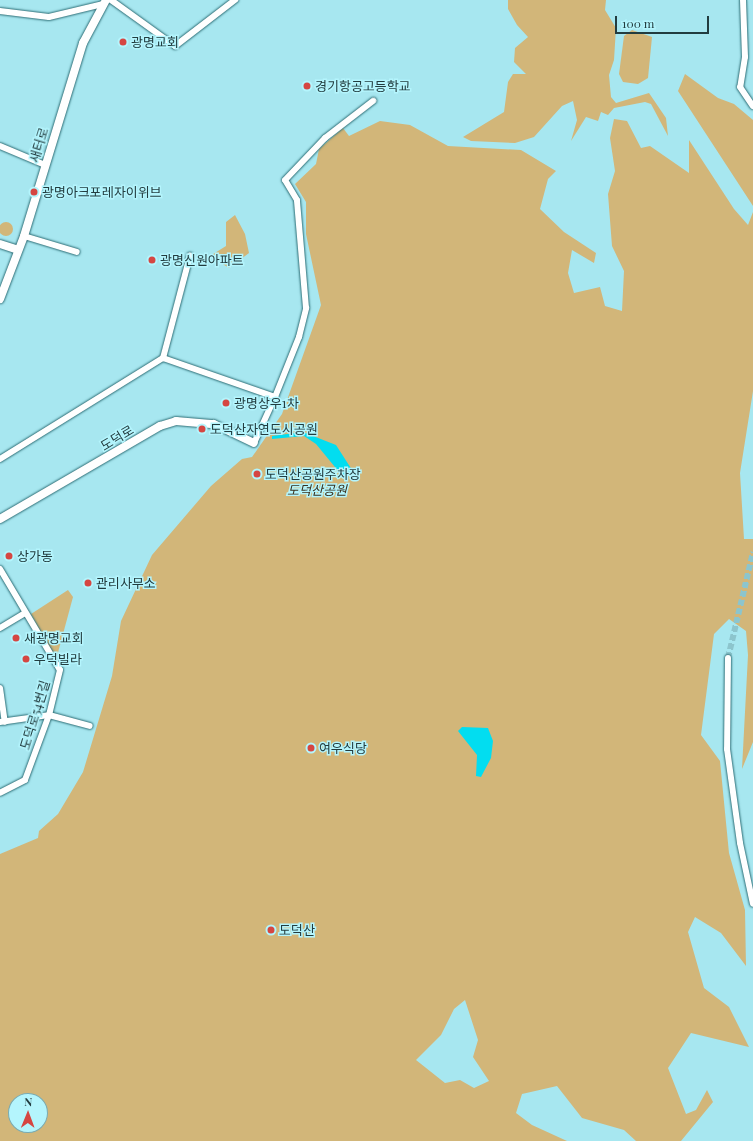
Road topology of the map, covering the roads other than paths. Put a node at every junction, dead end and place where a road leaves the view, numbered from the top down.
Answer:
1 (112, 0) edge
2 (235, 0) edge
3 (743, 0) edge
4 (104, 2) edge
5 (0, 11) edge
6 (373, 101) dead end
7 (753, 106) edge
8 (0, 146) edge
9 (45, 165) junction
10 (24, 236) junction
11 (0, 244) edge
12 (18, 250) junction
13 (77, 252) dead end
14 (190, 256) dead end
15 (0, 299) edge
16 (163, 358) junction
17 (275, 397) junction
18 (254, 443) joint
19 (0, 459) edge
20 (0, 519) edge
21 (0, 570) edge
22 (2, 577) edge
23 (25, 614) junction
24 (0, 628) edge
25 (728, 658) tunnel mouth
26 (0, 688) edge
27 (49, 715) junction
28 (2, 722) edge
29 (90, 726) dead end
30 (0, 793) edge
31 (751, 888) edge
32 (753, 904) edge

1 - 2 street
3 - 7 street
4 - 5 street
4 - 9 street, 새터로
6 - 17 street
8 - 9 street
9 - 10 street, 새터로
10 - 12 street, 새터로
10 - 13 street
11 - 12 street
12 - 15 street, 새터로
14 - 16 street
16 - 17 street
16 - 19 street
17 - 18 street
18 - 20 street, 도덕로
21 - 22 street, 도덕로54번길
22 - 23 street, 도덕로54번길
23 - 24 street
23 - 27 street, 도덕로54번길
25 - 31 street
26 - 28 street
27 - 28 street
27 - 29 street
27 - 30 street, 도덕로54번길
31 - 32 street

